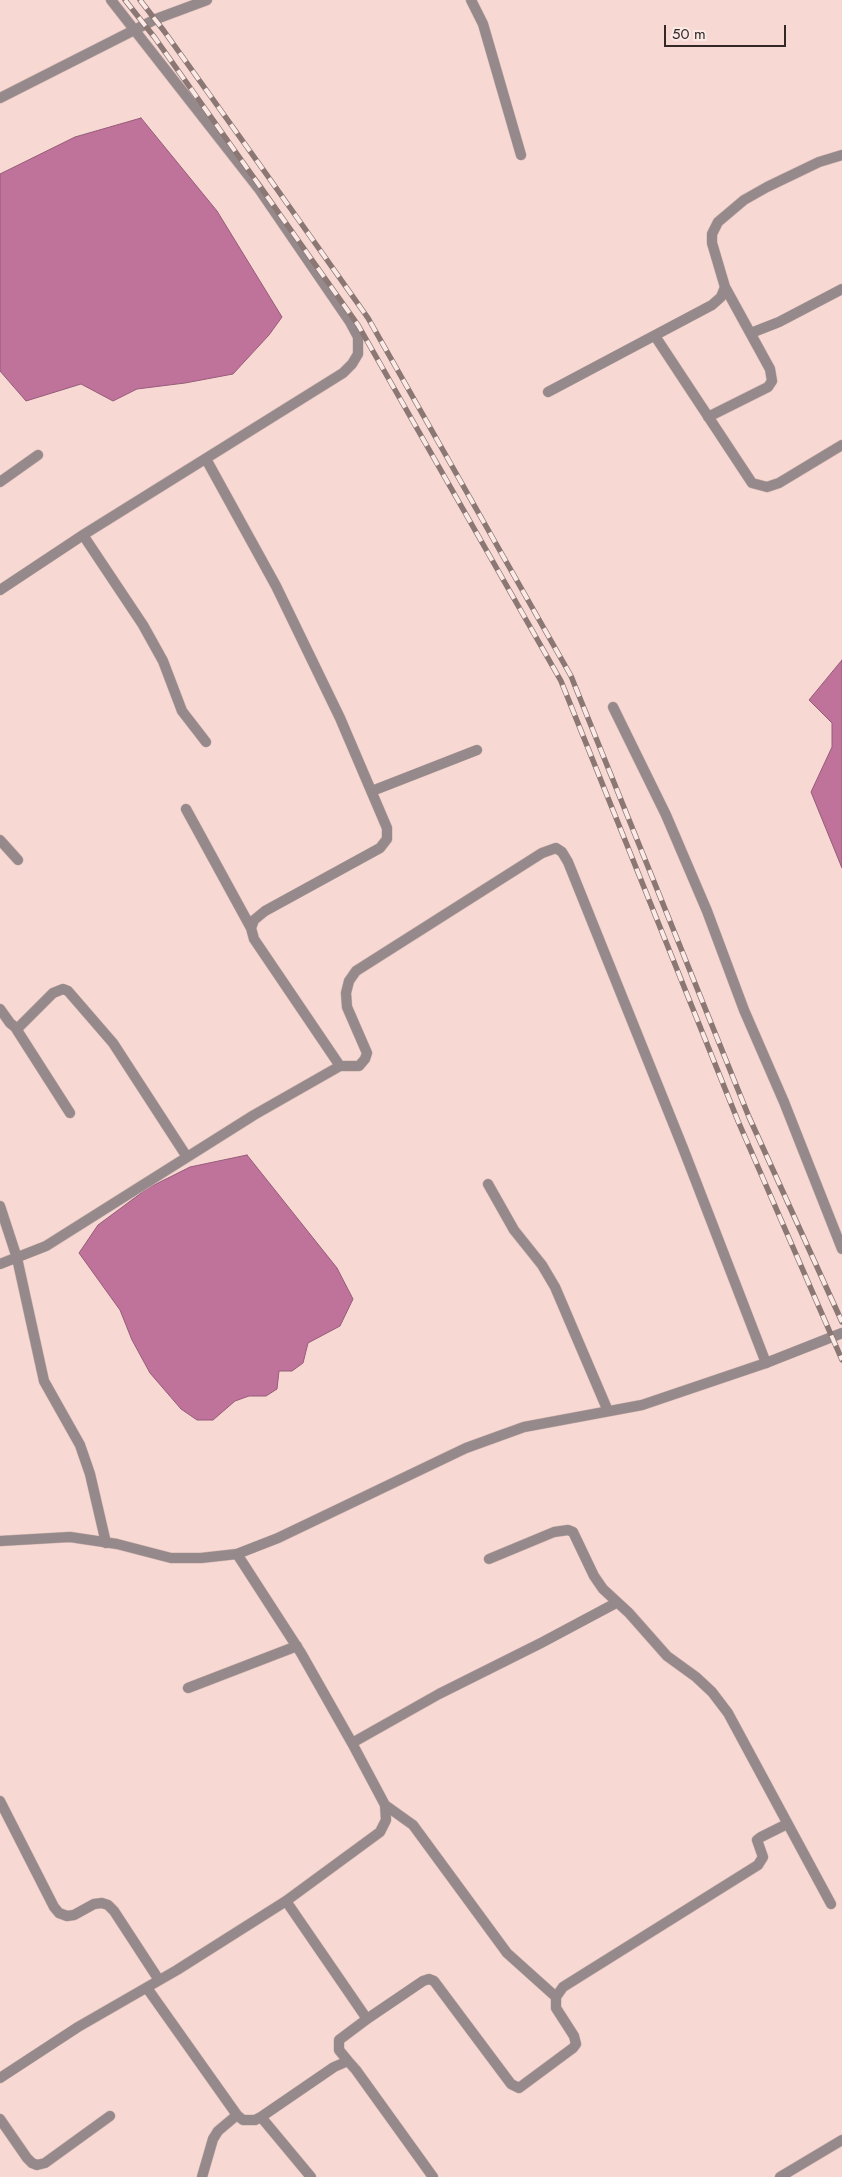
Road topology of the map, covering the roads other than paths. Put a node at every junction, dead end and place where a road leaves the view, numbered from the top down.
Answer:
1 (111, 0) edge
2 (207, 0) edge
3 (471, 0) edge
4 (135, 30) junction
5 (0, 98) edge
6 (842, 154) edge
7 (521, 155) dead end
8 (725, 287) junction
9 (842, 290) edge
10 (751, 333) junction
11 (655, 336) junction
12 (548, 392) dead end
13 (708, 417) junction
14 (842, 445) edge
15 (38, 456) dead end
16 (206, 459) junction
17 (0, 482) edge
18 (83, 535) junction
19 (0, 590) edge
20 (613, 707) dead end
21 (206, 742) dead end
22 (477, 750) dead end
23 (372, 791) junction
24 (186, 809) dead end
25 (0, 840) edge
26 (18, 860) dead end
27 (251, 928) junction
28 (0, 1009) edge
29 (14, 1027) junction
30 (340, 1066) junction
31 (70, 1113) dead end
32 (187, 1157) junction
33 (488, 1184) dead end
34 (0, 1206) edge
35 (842, 1249) edge
36 (18, 1258) junction
37 (0, 1264) edge
38 (842, 1334) edge
39 (766, 1363) junction
40 (608, 1411) junction
41 (0, 1541) edge
42 (106, 1543) junction
43 (237, 1554) junction
44 (489, 1559) dead end
45 (616, 1603) junction
46 (297, 1646) junction
47 (188, 1688) dead end
48 (352, 1743) junction
49 (0, 1801) edge
50 (386, 1805) junction
51 (787, 1824) junction
52 (286, 1900) junction
53 (831, 1904) dead end
54 (159, 1980) junction
55 (147, 1988) junction
56 (556, 1997) junction
57 (367, 2019) junction
58 (348, 2061) junction
59 (0, 2078) edge
60 (237, 2115) junction
61 (110, 2116) dead end
62 (261, 2117) junction
63 (0, 2119) edge
64 (842, 2140) edge
65 (202, 2177) edge
66 (311, 2177) edge
67 (432, 2177) edge
68 (780, 2177) edge

1 - 4 street
2 - 4 street
3 - 7 street
4 - 5 street
4 - 16 street
6 - 8 street
8 - 10 street
8 - 11 street
9 - 10 street
10 - 13 street
11 - 12 street
11 - 13 street
13 - 14 street
15 - 17 street
16 - 18 street
16 - 23 street
18 - 19 street
18 - 21 street
20 - 35 street
22 - 23 street
23 - 27 street
24 - 27 street
25 - 26 street
27 - 30 street
28 - 29 street
29 - 31 street
29 - 32 street
30 - 32 street
30 - 39 street
32 - 36 street
33 - 40 street
34 - 36 street
36 - 37 street
36 - 42 street
38 - 39 street
39 - 40 street
40 - 43 street
41 - 42 street
42 - 43 street
43 - 46 street
44 - 45 street
45 - 48 street
45 - 51 street
46 - 47 street
46 - 48 street
48 - 50 street
49 - 54 street
50 - 52 street
50 - 56 street
51 - 53 street
51 - 56 street
52 - 54 street
52 - 57 street
54 - 55 street
55 - 59 street
55 - 60 street
56 - 57 street
57 - 58 street
58 - 62 street
58 - 67 street
60 - 62 street
60 - 65 street
61 - 63 street
62 - 66 street
64 - 68 street

